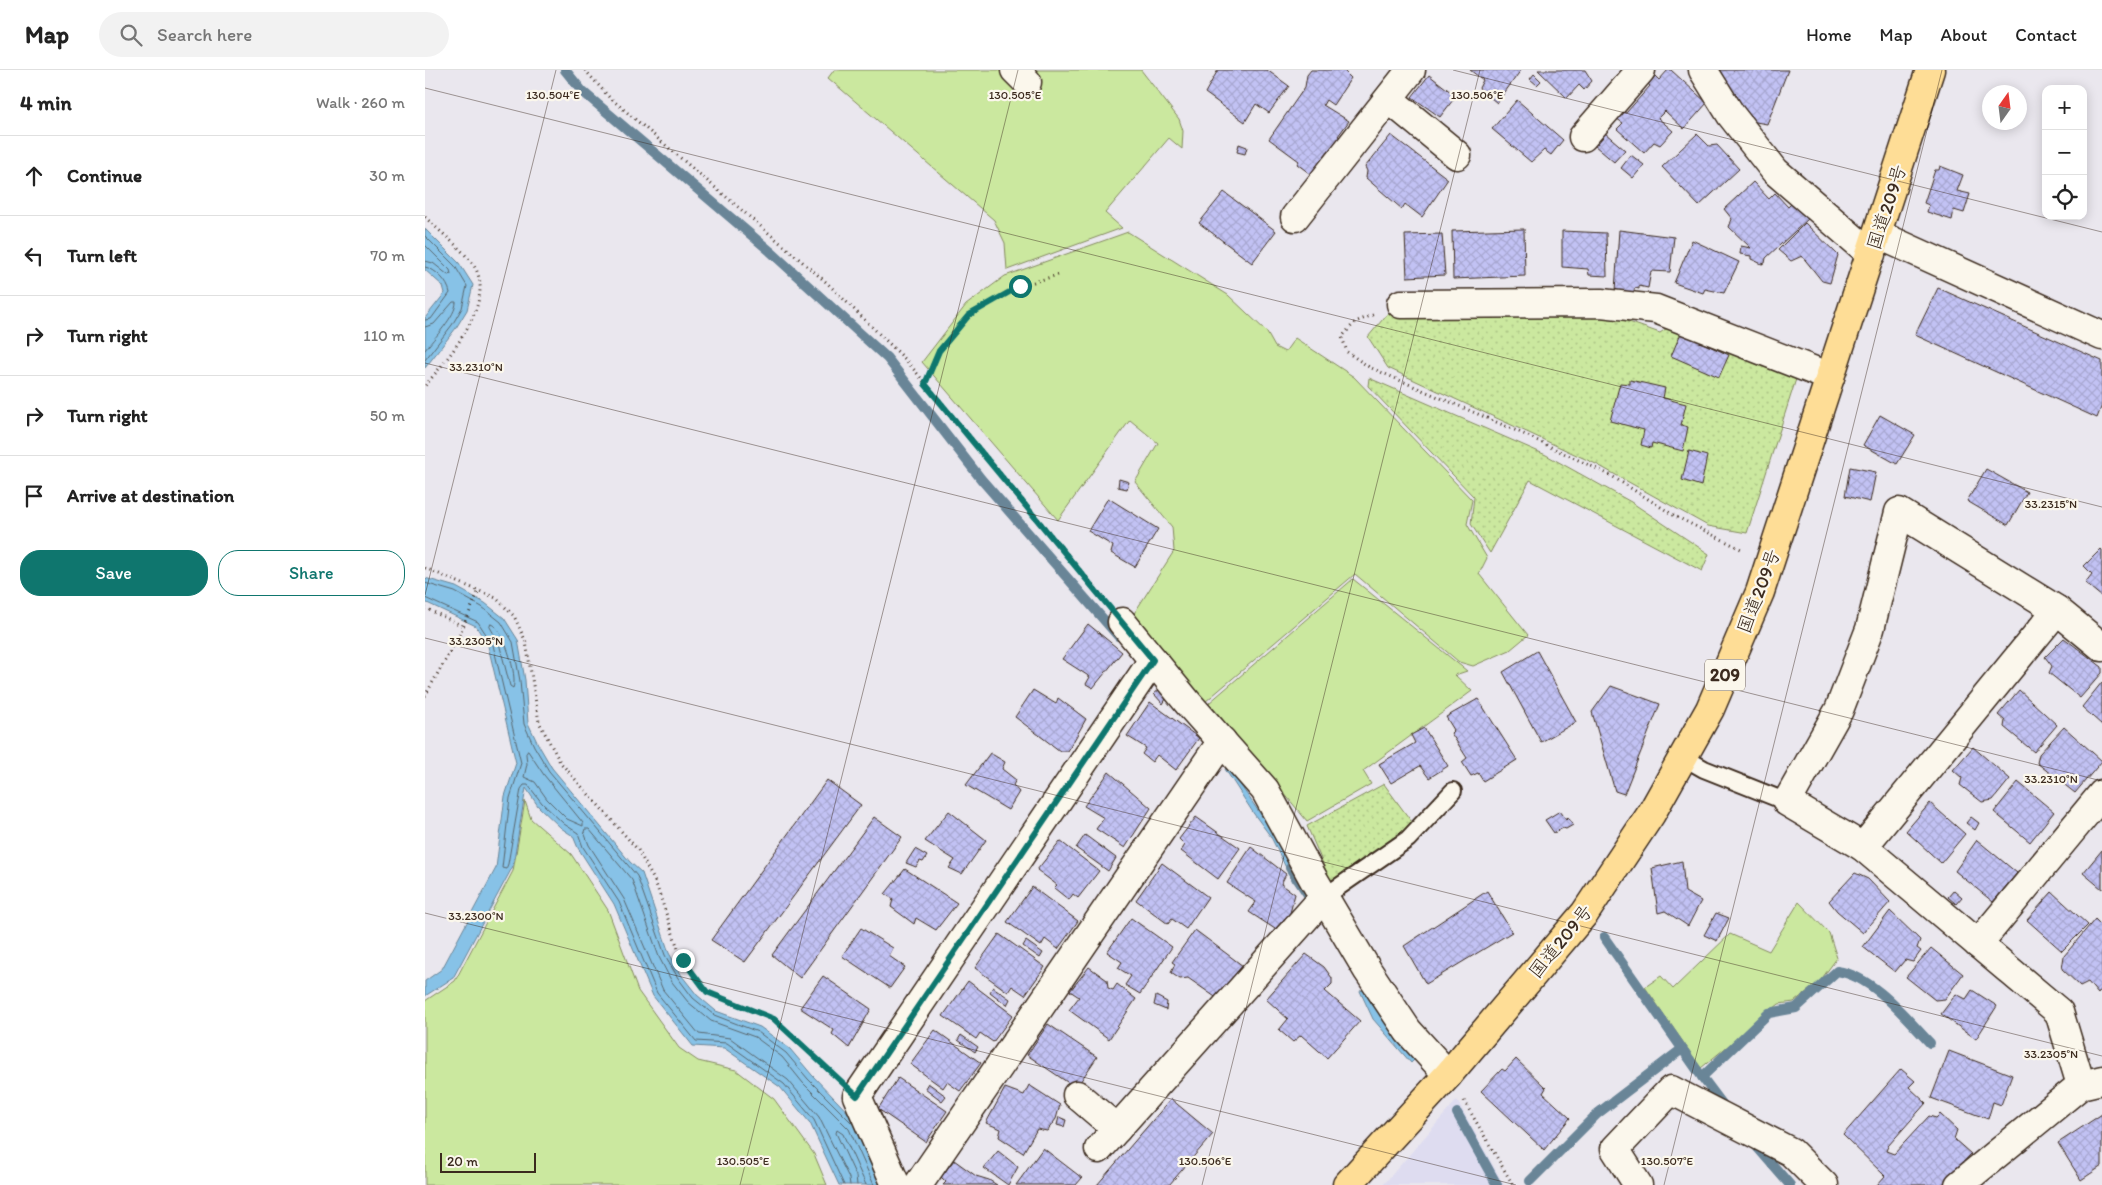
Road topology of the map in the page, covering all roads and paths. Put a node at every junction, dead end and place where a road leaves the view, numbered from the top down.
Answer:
1 (585, 70) edge
2 (1411, 70) edge
3 (1641, 70) edge
4 (1703, 70) edge
5 (1930, 70) edge
6 (1389, 99) junction
7 (1583, 137) dead end
8 (1457, 155) dead end
9 (425, 217) edge
10 (1295, 217) dead end
11 (1874, 244) junction
12 (1058, 275) dead end
13 (1401, 304) joint
14 (2102, 336) edge
15 (1830, 377) junction
16 (925, 384) junction
17 (425, 386) edge
18 (1750, 554) dead end
19 (425, 568) edge
20 (479, 590) junction
21 (425, 608) edge
22 (2057, 610) junction
23 (1122, 622) joint
24 (463, 626) junction
25 (2102, 647) edge
26 (1153, 660) junction
27 (425, 696) edge
28 (1221, 741) junction
29 (1683, 757) junction
30 (1453, 791) dead end
31 (1787, 802) junction
32 (2098, 807) edge
33 (1863, 847) junction
34 (1325, 897) junction
35 (1977, 944) junction
36 (1448, 1075) junction
37 (2092, 1082) edge
38 (1077, 1095) dead end
39 (857, 1096) junction
40 (896, 1185) edge
41 (918, 1185) edge
42 (1347, 1185) edge
43 (1513, 1185) edge
44 (1638, 1185) edge
45 (1824, 1185) edge
46 (1959, 1185) edge

1 - 16 path
2 - 6 street
3 - 7 street
4 - 11 street
5 - 11 highway, 国道209号 / 209
6 - 8 street
6 - 10 street
9 - 17 path
11 - 14 street
11 - 15 highway, 国道209号 / 209
12 - 16 path
13 - 15 street
13 - 18 path
15 - 29 highway, 国道209号 / 209
16 - 23 path
19 - 20 path
20 - 24 path
20 - 39 path
21 - 24 path
22 - 25 street
22 - 31 street
22 - 33 street
23 - 26 street
24 - 27 path
26 - 28 street
26 - 39 street
28 - 34 street
28 - 41 street
29 - 31 lane
29 - 36 highway, 国道209号 / 209
30 - 34 lane
31 - 33 street
32 - 35 street
33 - 35 street
34 - 36 street
34 - 38 street
35 - 37 street
36 - 42 highway, 国道209号 / 209
36 - 43 path
37 - 46 street
39 - 40 street
44 - 45 street

